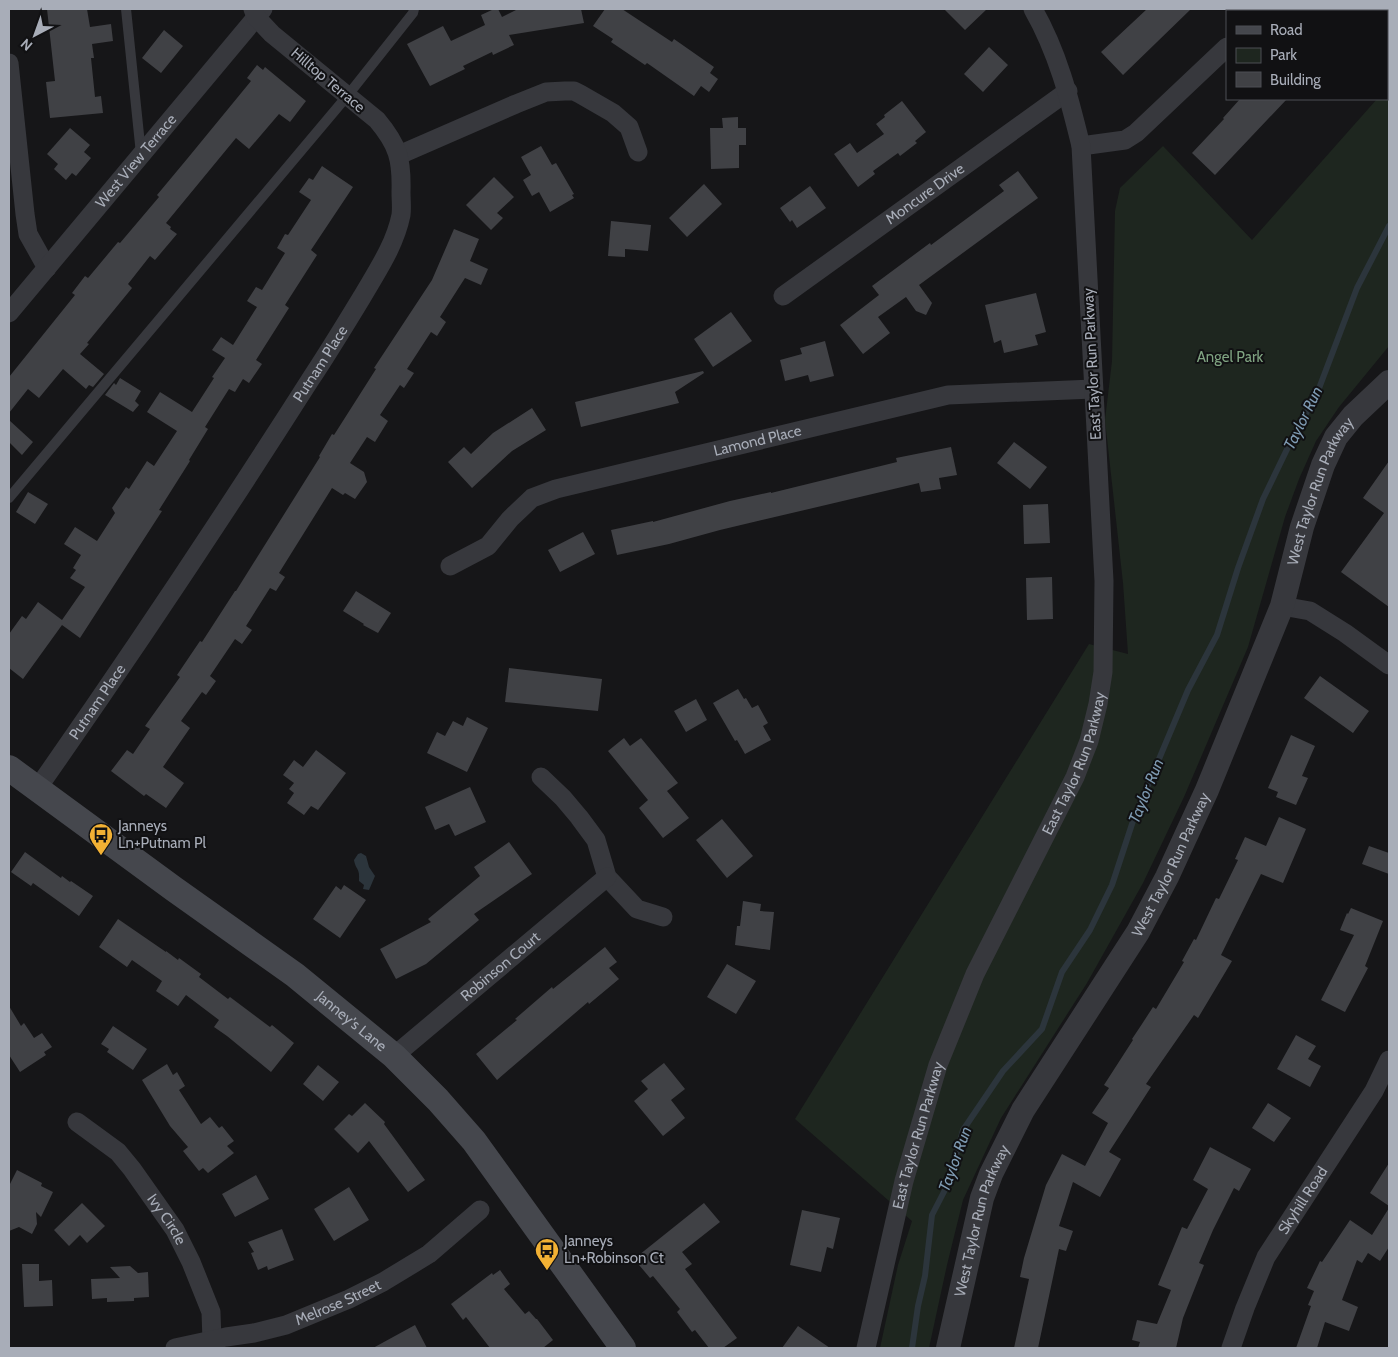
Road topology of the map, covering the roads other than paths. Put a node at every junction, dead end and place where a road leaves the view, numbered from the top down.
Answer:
1 (126, 9) edge
2 (414, 9) edge
3 (1033, 9) edge
4 (257, 12) edge
5 (1226, 47) edge
6 (9, 63) edge
7 (1068, 91) junction
8 (348, 95) junction
9 (1081, 146) junction
10 (638, 152) dead end
11 (141, 154) junction
12 (399, 155) junction
13 (48, 268) junction
14 (783, 296) dead end
15 (9, 313) edge
16 (1389, 382) edge
17 (1093, 389) junction
18 (9, 498) edge
19 (450, 566) dead end
20 (1282, 606) junction
21 (1389, 665) edge
22 (9, 768) edge
23 (541, 777) dead end
24 (37, 789) junction
25 (607, 877) junction
26 (663, 916) dead end
27 (394, 1056) junction
28 (1389, 1060) edge
29 (77, 1122) dead end
30 (480, 1210) dead end
31 (212, 1341) junction
32 (175, 1348) edge
33 (623, 1348) edge
34 (866, 1348) edge
35 (948, 1348) edge
36 (1231, 1348) edge

1 - 11 lane
2 - 8 lane
3 - 7 street, East Taylor Run Parkway
4 - 8 street, Hilltop Terrace
4 - 11 street, West View Terrace
5 - 9 street
6 - 13 street
7 - 9 street, East Taylor Run Parkway
7 - 14 street, Moncure Drive
8 - 12 street, Hilltop Terrace
8 - 18 lane
9 - 17 street, East Taylor Run Parkway
10 - 12 street
11 - 13 street, West View Terrace
12 - 24 street, Putnam Place
13 - 15 street, West View Terrace
16 - 20 street, West Taylor Run Parkway
17 - 19 street, Lamond Place
17 - 34 street, East Taylor Run Parkway
20 - 21 street
20 - 35 street, West Taylor Run Parkway
22 - 24 main road, Janney's Lane
23 - 25 street
24 - 27 main road, Janney's Lane
25 - 26 street
25 - 27 street, Robinson Court
27 - 33 main road, Janney's Lane
28 - 36 street, Skyhill Road
29 - 31 street, Ivy Circle
30 - 31 street, Melrose Street
31 - 32 street, Melrose Street

